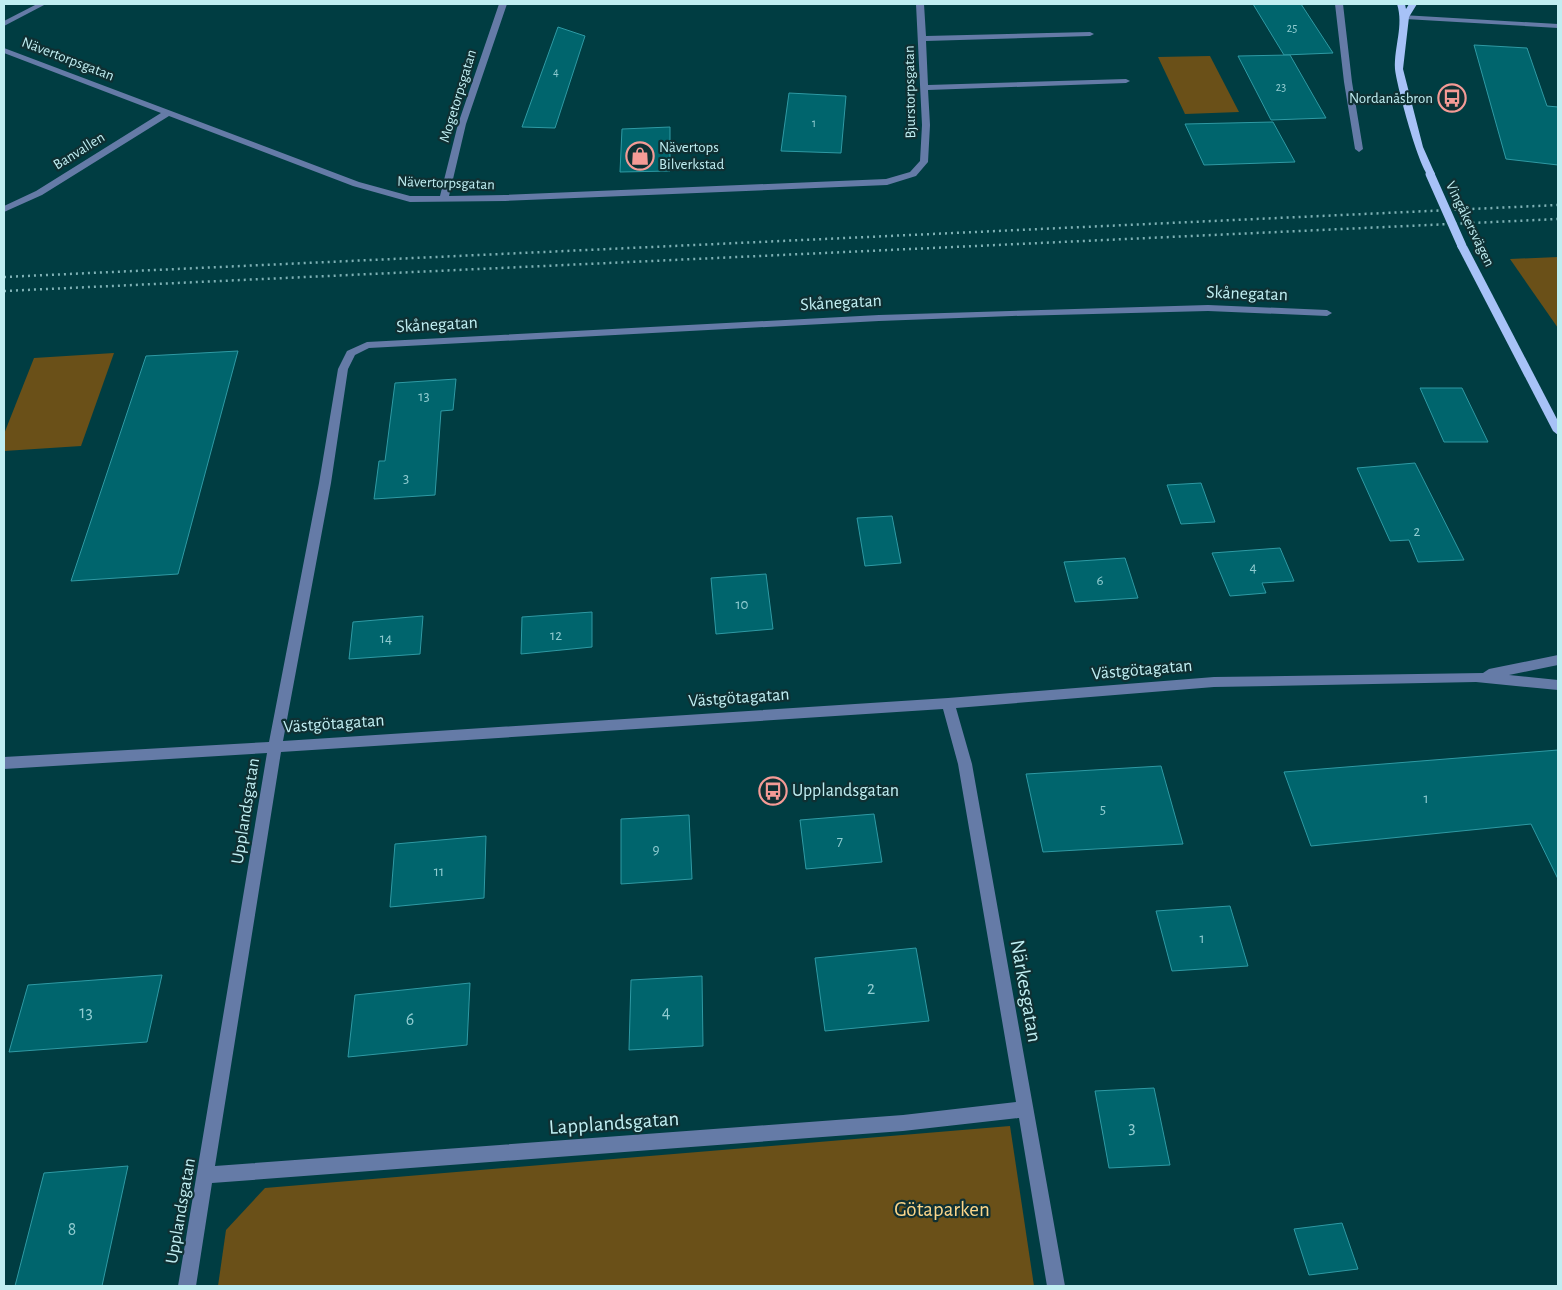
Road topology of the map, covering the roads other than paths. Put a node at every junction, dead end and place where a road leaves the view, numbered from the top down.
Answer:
1 (42, 4) edge
2 (503, 4) edge
3 (920, 4) edge
4 (1339, 4) edge
5 (1401, 4) edge
6 (1413, 4) edge
7 (1405, 17) junction
8 (4, 24) edge
9 (1558, 26) edge
10 (1090, 34) dead end
11 (922, 39) junction
12 (4, 50) edge
13 (1126, 81) dead end
14 (924, 88) junction
15 (167, 113) junction
16 (1359, 149) dead end
17 (913, 174) joint
18 (444, 198) junction
19 (4, 209) edge
20 (1327, 314) dead end
21 (359, 350) joint
22 (1558, 431) edge
23 (1558, 660) edge
24 (1476, 677) junction
25 (1558, 685) edge
26 (948, 704) junction
27 (275, 747) junction
28 (4, 763) edge
29 (1025, 1109) junction
30 (206, 1176) junction
31 (187, 1286) edge
32 (1056, 1286) edge

1 - 8 street
2 - 18 street, Mogetorpsgatan
3 - 11 street, Bjurstorpsgatan
4 - 16 street
5 - 7 main road, Vingåkersvägen
6 - 7 main road, Vingåkersvägen
7 - 9 street
7 - 22 main road, Vingåkersvägen, bridge
10 - 11 street
11 - 14 street, Bjurstorpsgatan
12 - 15 street, Nävertorpsgatan
13 - 14 street
14 - 17 street, Bjurstorpsgatan
15 - 18 street, Nävertorpsgatan
15 - 19 street, Banvallen
17 - 18 street, Nävertorpsgatan
20 - 21 street, Skånegatan
21 - 27 street, Upplandsgatan
23 - 24 street, Västgötagatan
24 - 25 street, Västgötagatan
24 - 26 street, Västgötagatan
26 - 27 street, Västgötagatan
26 - 29 street, Närkesgatan
27 - 28 street, Västgötagatan
27 - 30 street, Upplandsgatan
29 - 30 street, Lapplandsgatan
29 - 32 street, Närkesgatan
30 - 31 street, Upplandsgatan

